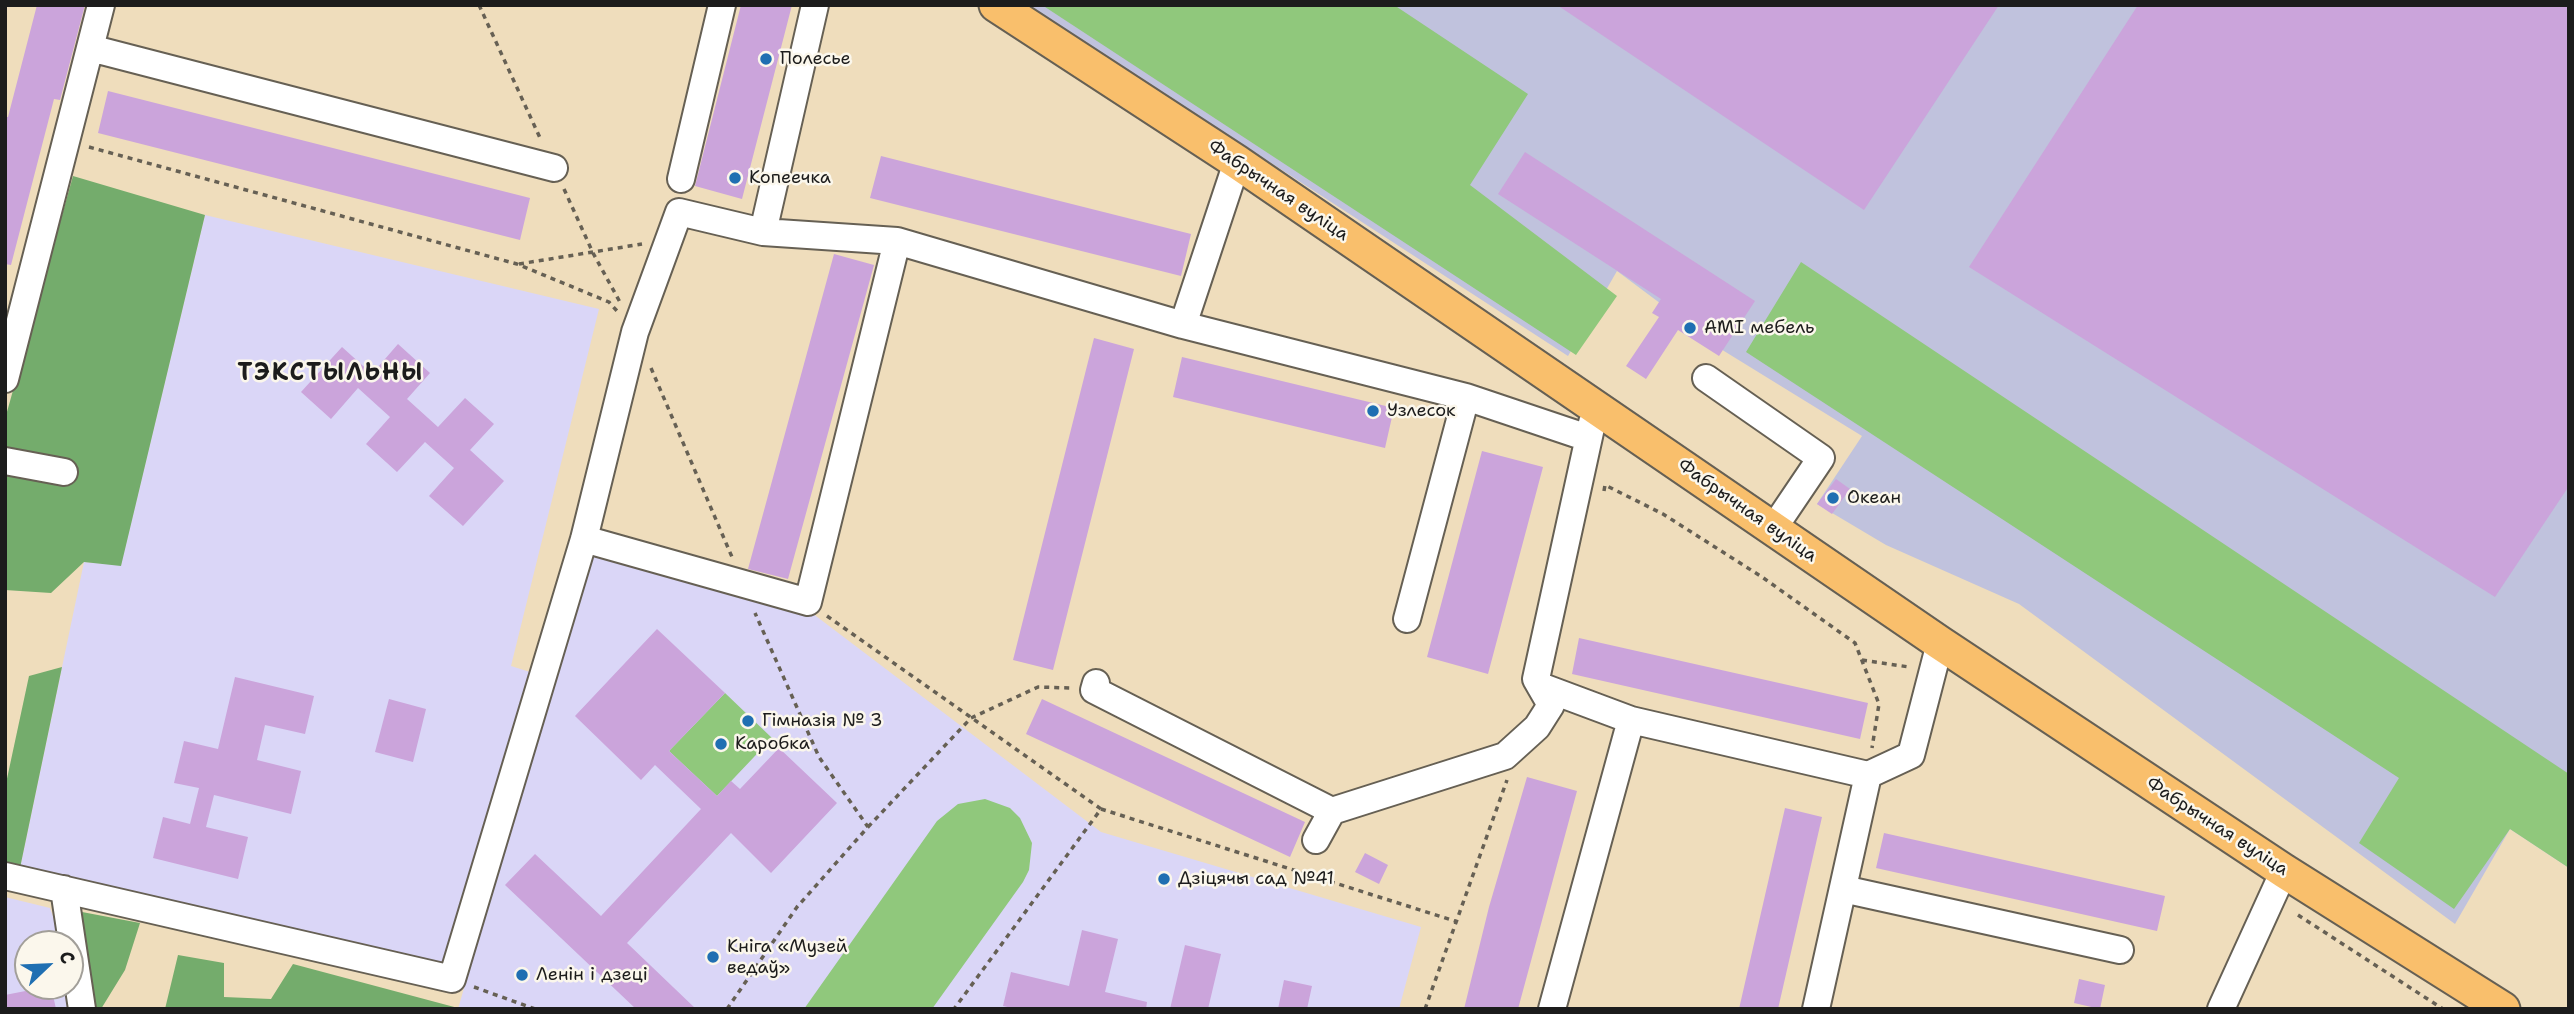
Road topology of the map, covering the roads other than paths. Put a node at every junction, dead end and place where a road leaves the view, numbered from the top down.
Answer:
1 (101, 5) edge
2 (722, 5) edge
3 (815, 5) edge
4 (996, 5) edge
5 (90, 48) junction
6 (1237, 162) junction
7 (554, 168) road end
8 (681, 180) dead end
9 (762, 232) junction
10 (897, 241) junction
11 (1183, 325) junction
12 (1706, 378) dead end
13 (5, 379) edge
14 (1466, 397) junction
15 (1592, 423) junction
16 (5, 461) edge
17 (64, 472) dead end
18 (1773, 528) junction
19 (584, 539) junction
20 (1407, 619) dead end
21 (1936, 657) junction
22 (1095, 686) road end
23 (1540, 686) junction
24 (1631, 720) junction
25 (1868, 775) junction
26 (1332, 811) junction
27 (1316, 840) dead end
28 (5, 876) edge
29 (2278, 884) junction
30 (64, 889) junction
31 (1843, 889) junction
32 (2120, 950) dead end
33 (82, 1009) edge
34 (1552, 1009) edge
35 (1816, 1009) edge
36 (2221, 1009) edge
37 (2503, 1009) edge

1 - 5 lane
2 - 8 lane
3 - 9 lane
4 - 6 main road, Фабрычная вуліца
5 - 7 lane
5 - 13 lane
6 - 11 lane
6 - 15 main road, Фабрычная вуліца
9 - 10 lane
9 - 19 lane
10 - 11 lane
10 - 19 lane
11 - 14 lane
12 - 18 lane
14 - 15 lane
14 - 20 lane
15 - 18 main road, Фабрычная вуліца
15 - 23 lane
16 - 17 lane
18 - 21 main road, Фабрычная вуліца
19 - 30 lane
21 - 25 lane
21 - 29 main road, Фабрычная вуліца
22 - 26 lane
23 - 24 lane
23 - 26 lane
24 - 25 lane
24 - 34 lane
25 - 31 lane
26 - 27 lane
28 - 30 lane
29 - 36 lane
29 - 37 main road, Фабрычная вуліца
30 - 33 lane
31 - 32 lane
31 - 35 lane

